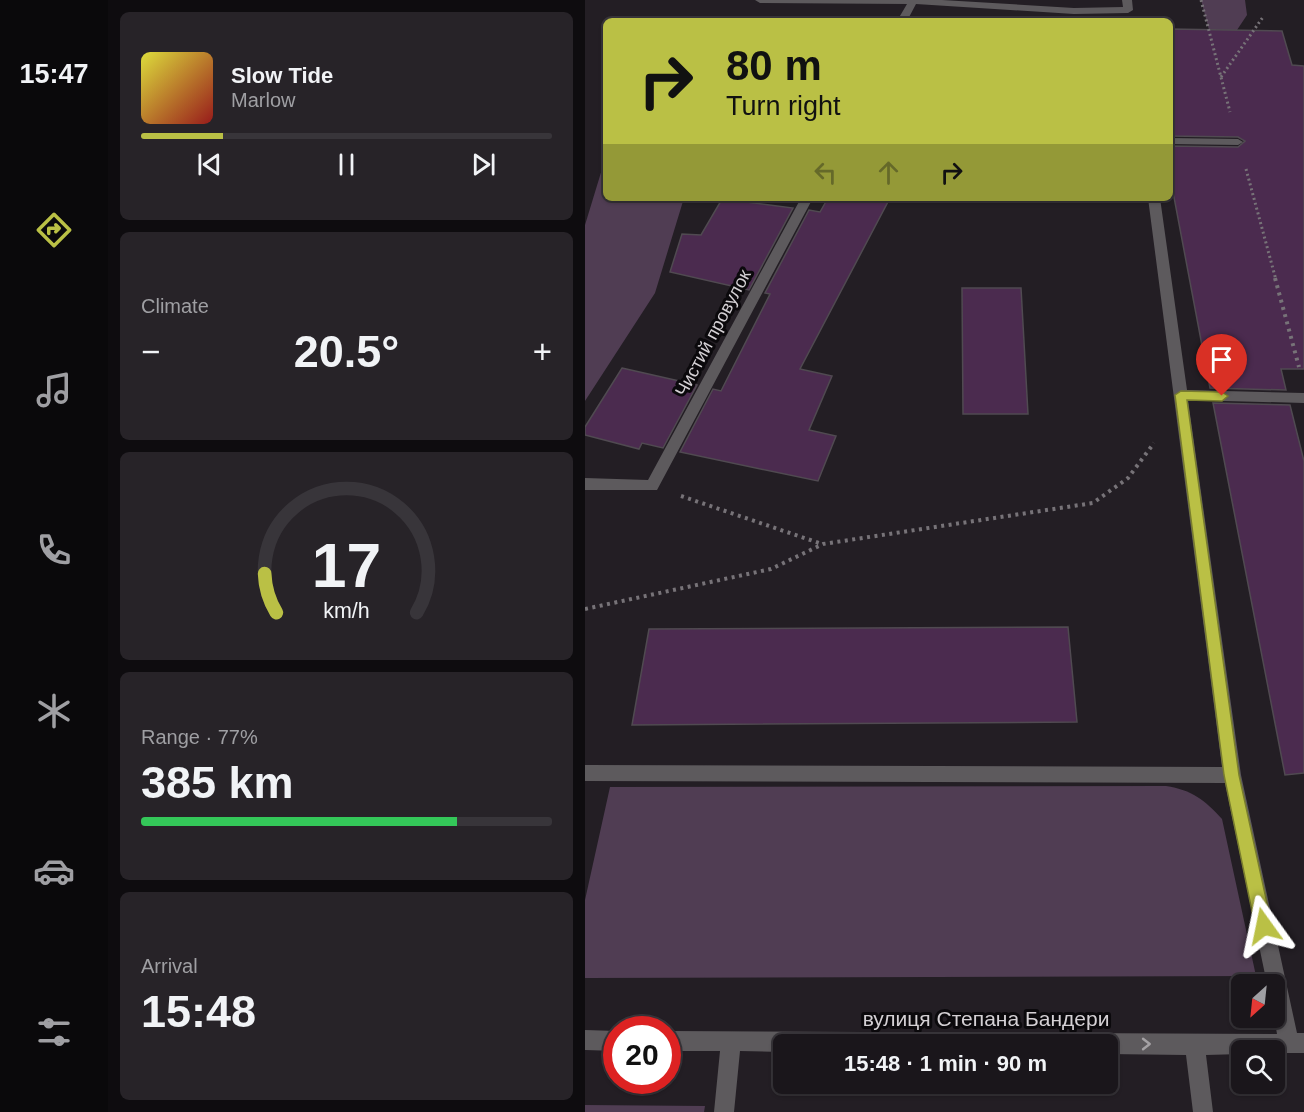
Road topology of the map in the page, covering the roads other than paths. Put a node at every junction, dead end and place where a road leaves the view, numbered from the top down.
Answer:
1 (760, 0) edge
2 (913, 1) edge
3 (1127, 5) edge
4 (904, 18) edge
5 (1173, 141) edge
6 (1238, 142) road end
7 (805, 201) edge
8 (1154, 201) edge
9 (1181, 395) junction
10 (1304, 398) edge
11 (585, 484) edge
12 (585, 773) edge
13 (1232, 775) junction
14 (585, 1041) edge
15 (603, 1041) edge
16 (681, 1041) edge
17 (731, 1041) junction
18 (1296, 1042) edge
19 (1195, 1045) junction
20 (724, 1112) edge
21 (1203, 1112) edge

1 - 2 street
2 - 3 street
2 - 4 street
5 - 6 street
7 - 11 street, Чистий провулок
8 - 9 street
9 - 10 street
9 - 13 street
12 - 13 street
13 - 18 street
14 - 15 street
16 - 17 street, вулиця Степана Бандери
17 -> 19 street, вулиця Степана Бандери
17 - 20 street
18 - 19 street, вулиця Степана Бандери
19 - 21 street

